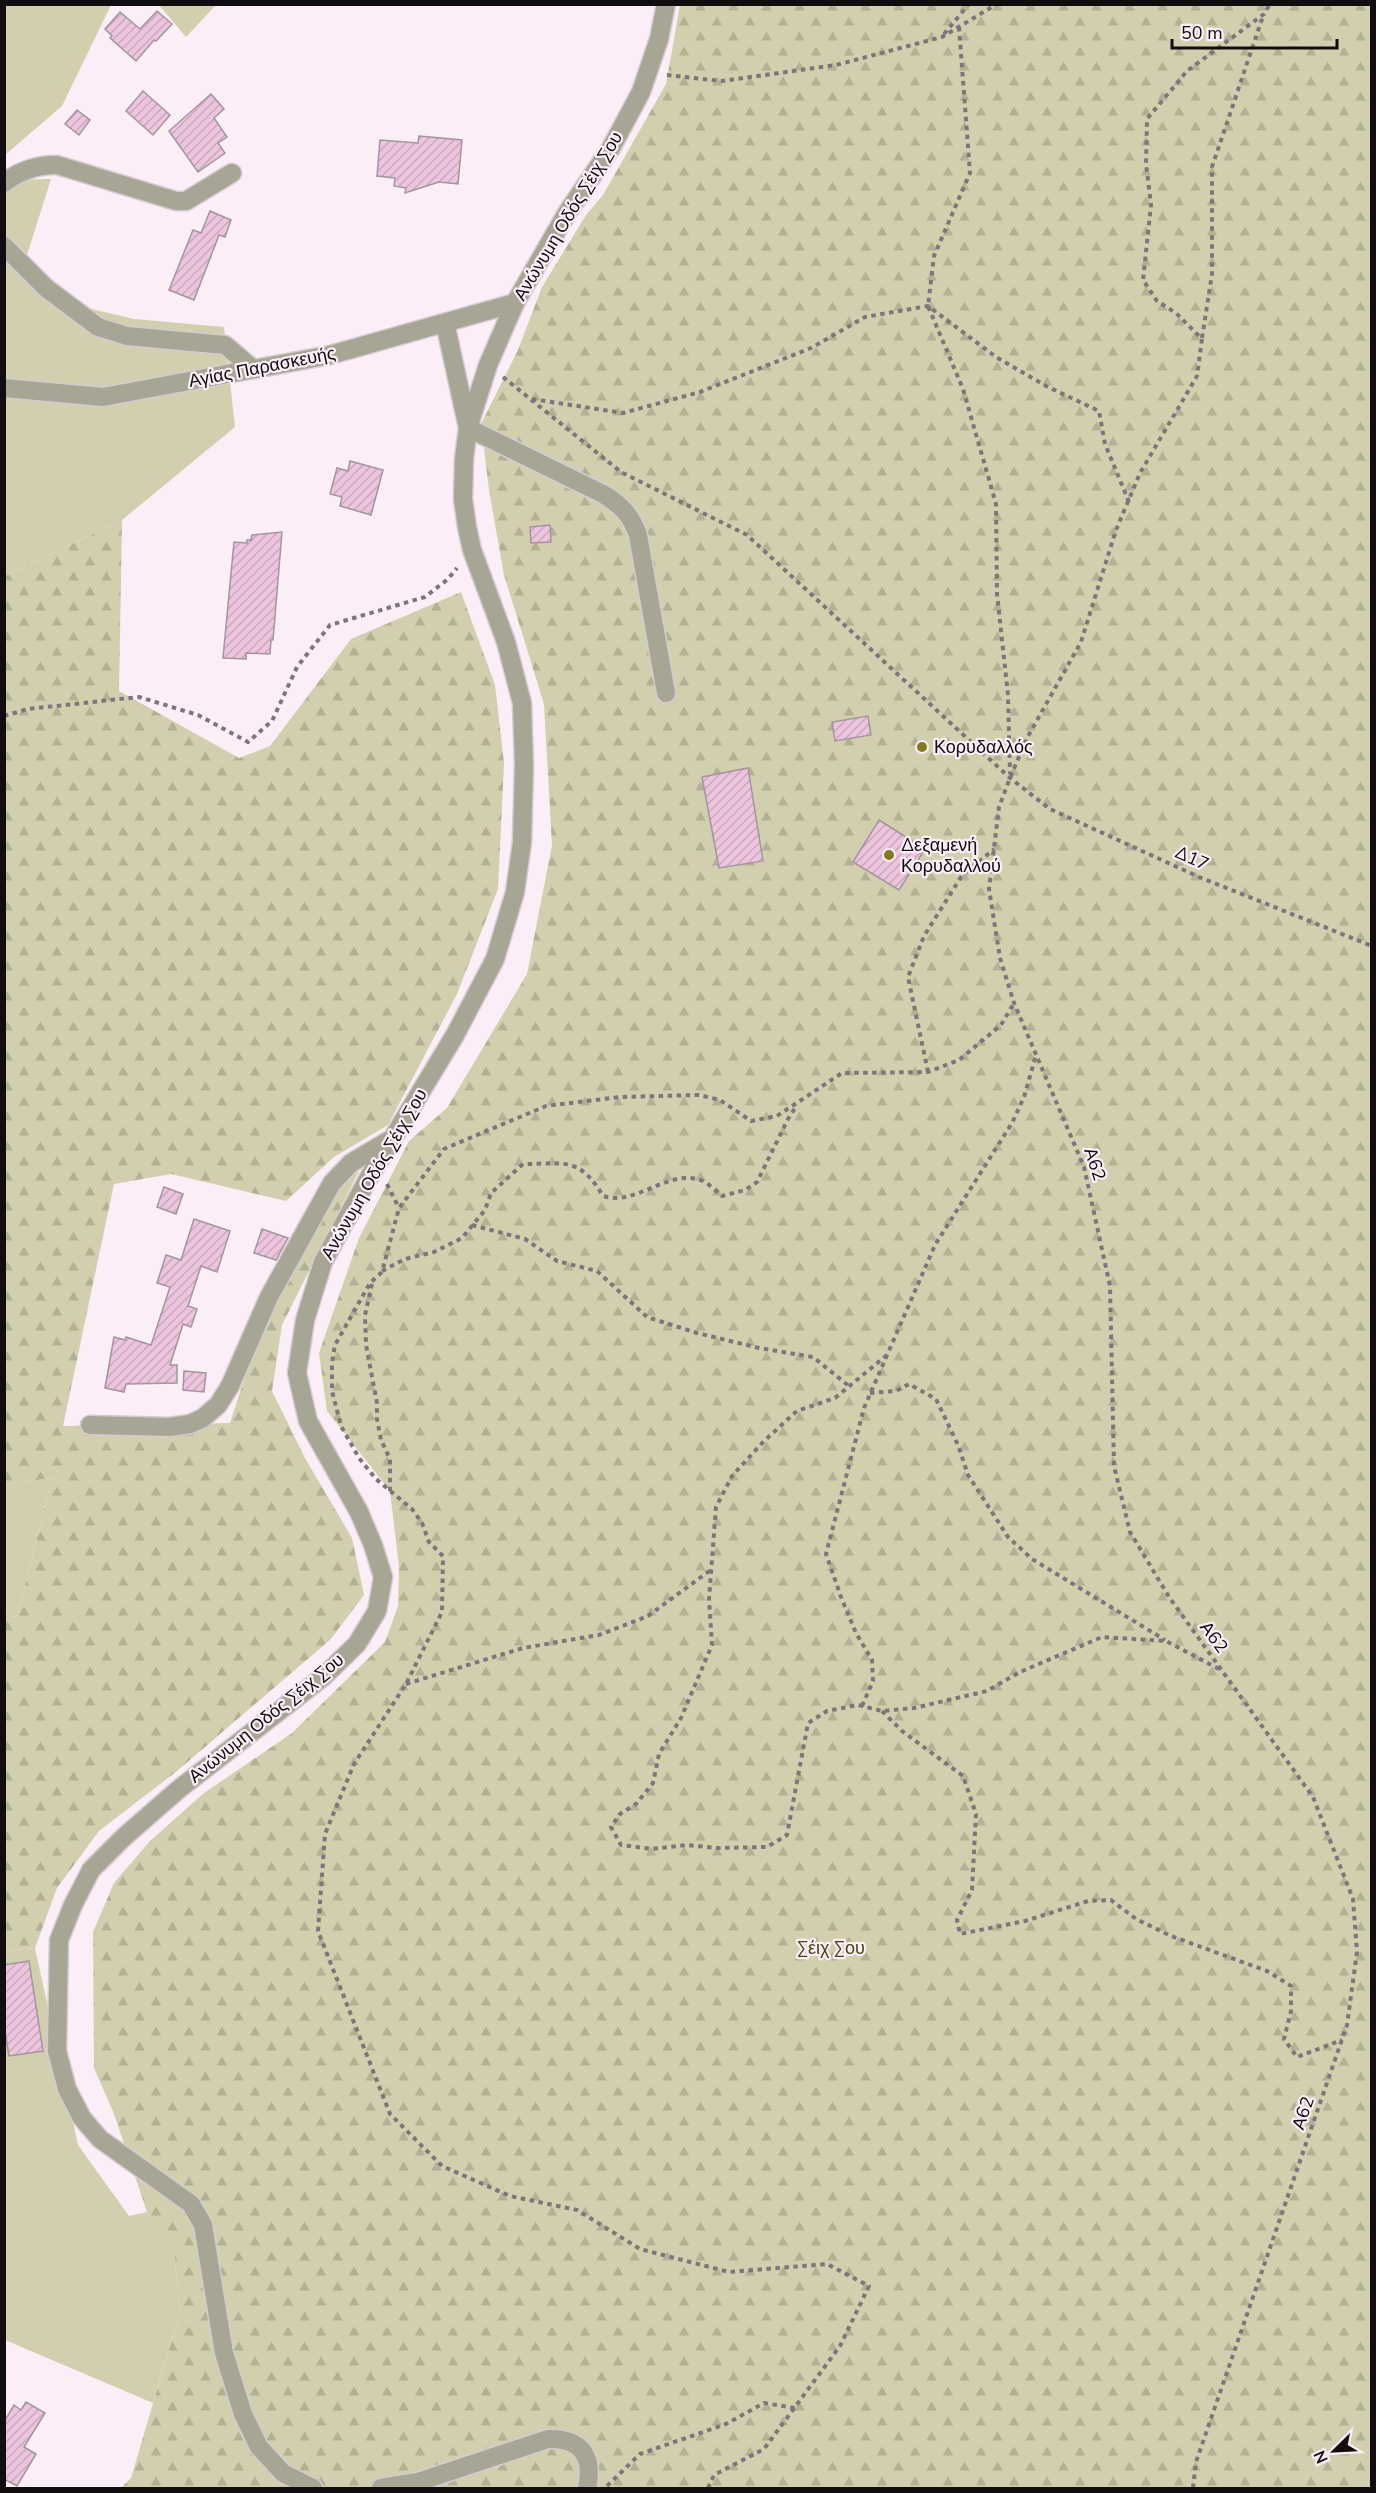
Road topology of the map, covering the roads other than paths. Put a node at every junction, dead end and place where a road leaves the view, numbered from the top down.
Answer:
1 (666, 4) edge
2 (232, 173) dead end
3 (4, 183) edge
4 (4, 246) edge
5 (515, 303) junction
6 (444, 323) junction
7 (253, 369) junction
8 (4, 388) edge
9 (468, 428) junction
10 (666, 693) dead end
11 (392, 1138) junction
12 (90, 1425) dead end
13 (587, 2487) edge
14 (313, 2488) edge
15 (381, 2488) edge

1 - 5 street, Ανώνυμη Οδός Σέιχ Σου
2 - 3 street
4 - 7 street
5 - 6 street, Αγίας Παρασκευής
5 - 9 street, Ανώνυμη Οδός Σέιχ Σου
6 - 7 street, Αγίας Παρασκευής
6 - 9 street
7 - 8 street, Αγίας Παρασκευής
9 - 10 street
9 - 11 street, Ανώνυμη Οδός Σέιχ Σου
11 - 12 street
11 - 14 street, Ανώνυμη Οδός Σέιχ Σου
13 - 15 street

